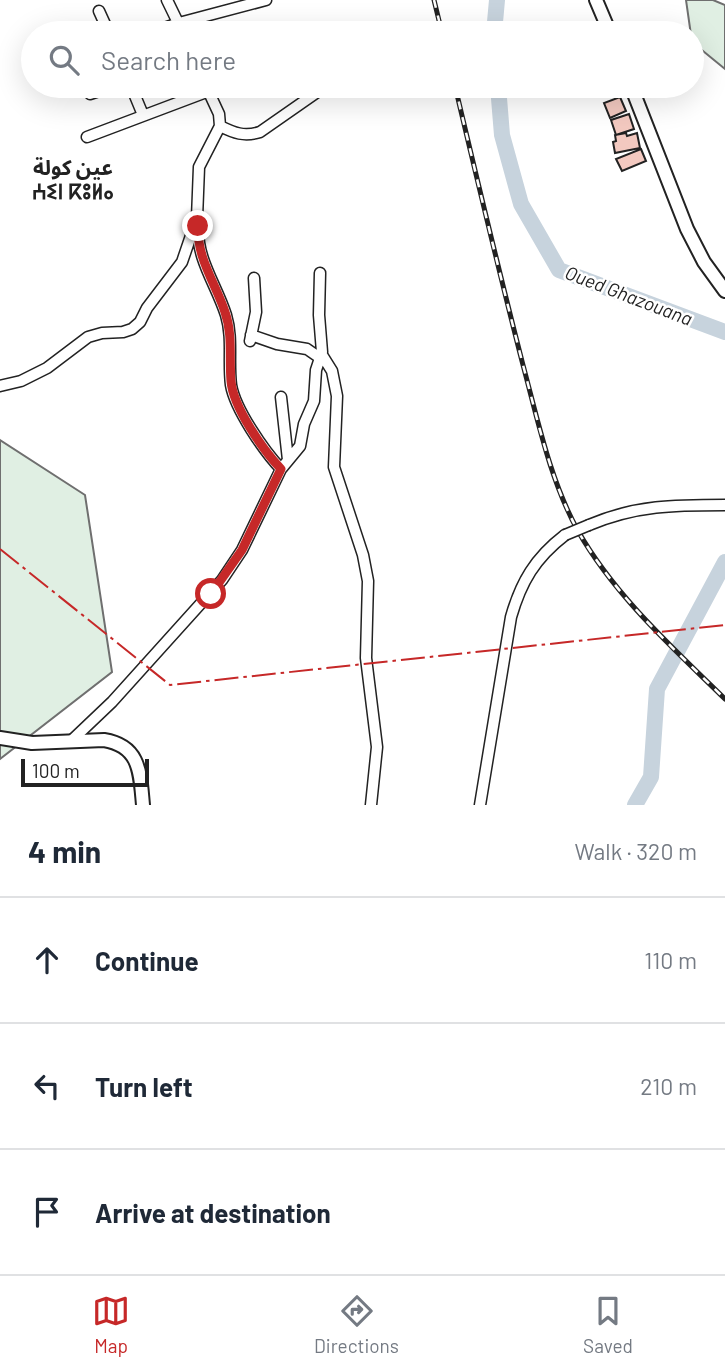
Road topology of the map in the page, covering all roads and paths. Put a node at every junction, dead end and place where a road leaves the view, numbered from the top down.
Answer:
1 (167, 0) edge
2 (266, 0) edge
3 (596, 0) edge
4 (99, 11) dead end
5 (103, 21) edge
6 (177, 21) edge
7 (186, 21) edge
8 (605, 21) edge
9 (136, 98) edge
10 (184, 98) edge
11 (212, 98) edge
12 (309, 98) edge
13 (636, 98) edge
14 (144, 115) junction
15 (220, 126) junction
16 (87, 137) dead end
17 (197, 219) junction
18 (320, 273) dead end
19 (254, 278) dead end
20 (725, 291) edge
21 (321, 356) junction
22 (0, 386) edge
23 (281, 397) dead end
24 (288, 460) junction
25 (281, 469) junction
26 (725, 505) edge
27 (0, 738) edge
28 (71, 741) junction
29 (143, 805) edge
30 (371, 805) edge
31 (480, 805) edge

1 - 6 street
2 - 7 street
3 - 8 main road
4 - 5 street
9 - 14 street
10 - 14 street
11 - 15 street
12 - 15 street
13 - 20 main road
14 - 16 street
15 - 17 street
17 - 22 street
17 - 25 street
18 - 21 street
19 - 21 street
21 - 24 street
21 - 30 street
23 - 24 street
24 - 25 street
25 - 28 street
26 - 31 street, bridge
27 - 28 main road
28 - 29 main road

